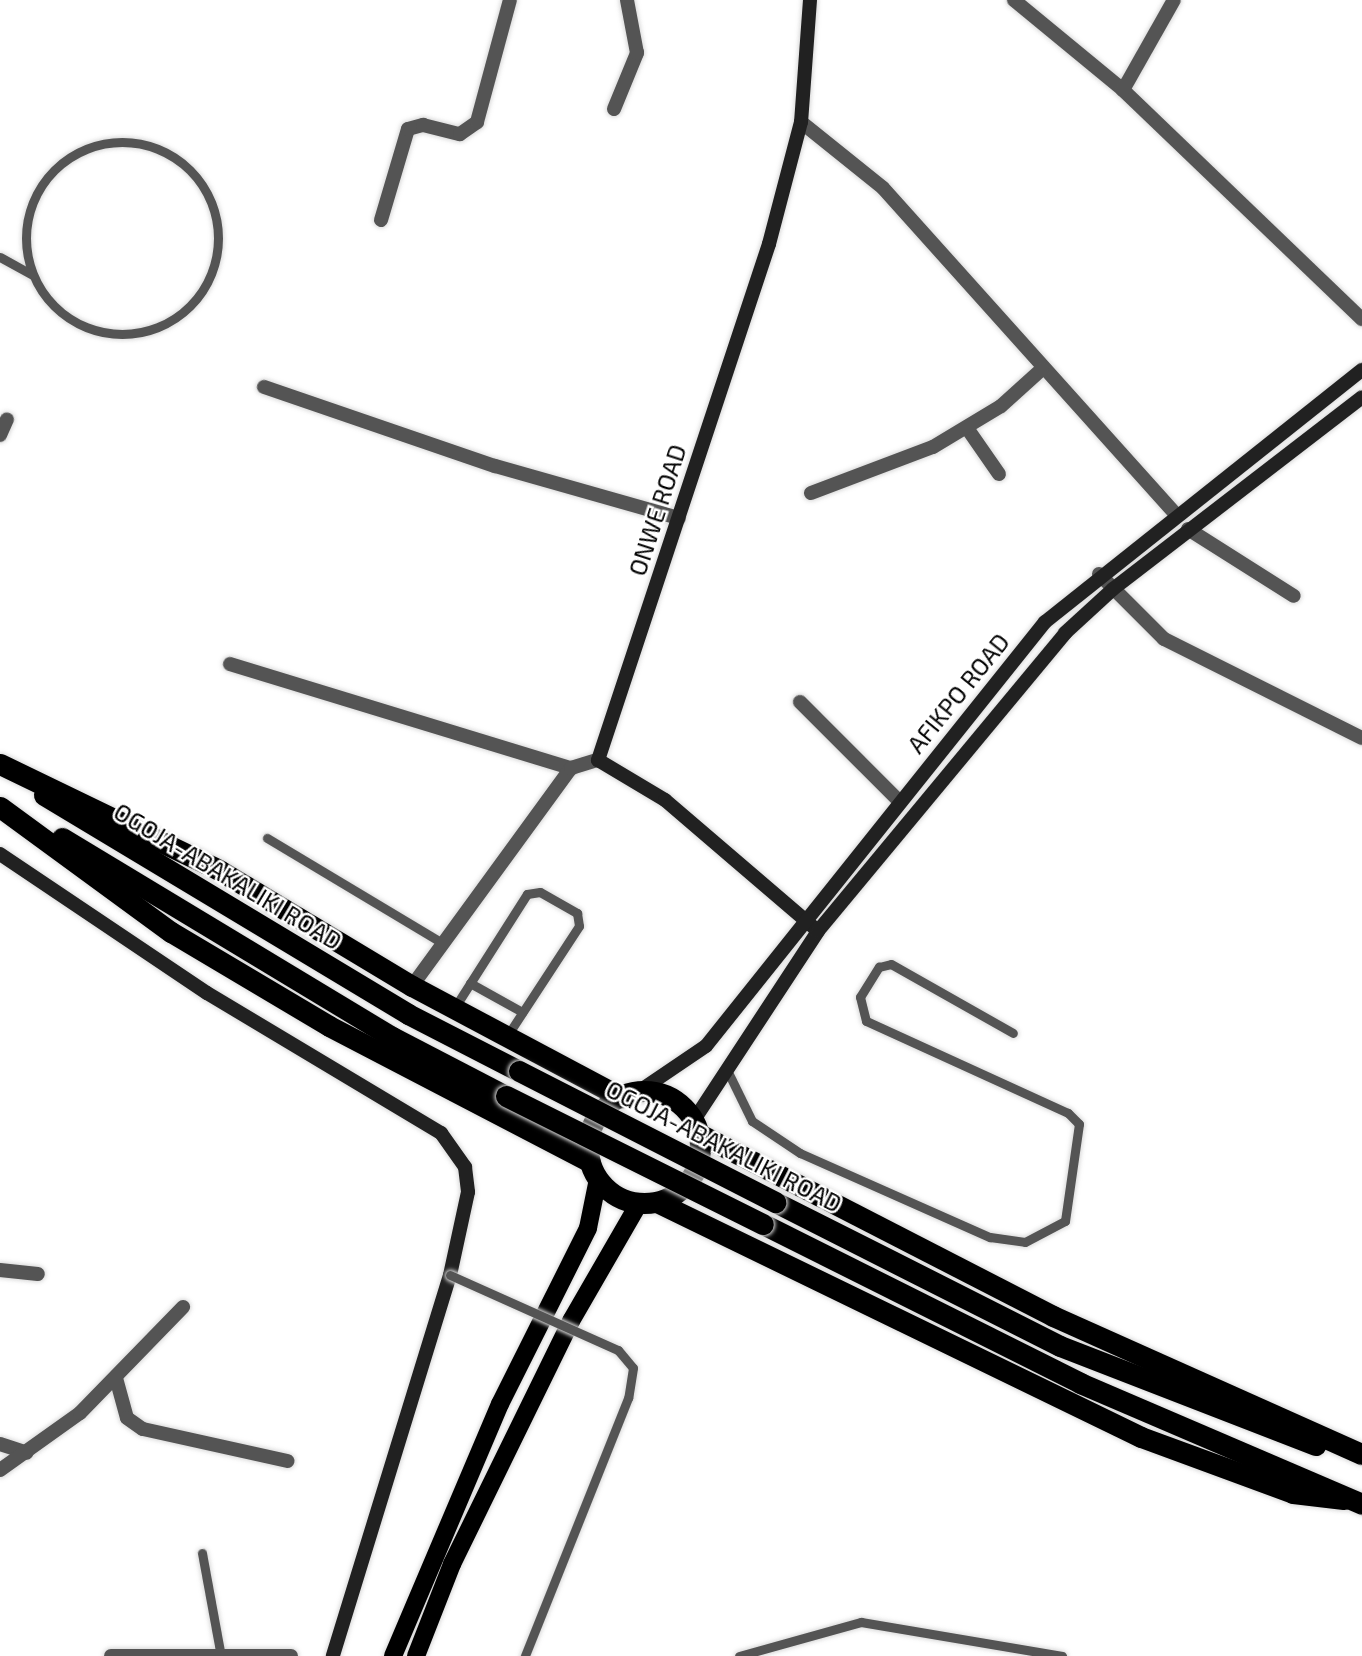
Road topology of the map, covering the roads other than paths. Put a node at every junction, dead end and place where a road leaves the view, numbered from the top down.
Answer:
1 (510, 0) edge
2 (627, 0) edge
3 (810, 0) edge
4 (1014, 0) edge
5 (1174, 0) edge
6 (1123, 90) junction
7 (614, 109) dead end
8 (801, 122) junction
9 (381, 220) dead end
10 (0, 257) edge
11 (32, 275) junction
12 (1362, 319) edge
13 (1042, 369) junction
14 (1362, 370) edge
15 (264, 387) dead end
16 (1362, 397) edge
17 (6, 419) dead end
18 (967, 428) junction
19 (0, 435) edge
20 (999, 474) dead end
21 (811, 494) dead end
22 (1175, 513) junction
23 (679, 518) junction
24 (1188, 529) junction
25 (1099, 574) junction
26 (1113, 589) junction
27 (1294, 596) dead end
28 (230, 664) dead end
29 (800, 702) dead end
30 (1362, 738) edge
31 (598, 760) junction
32 (0, 766) edge
33 (571, 768) junction
34 (900, 802) junction
35 (0, 804) edge
36 (267, 838) dead end
37 (0, 854) edge
38 (805, 919) junction
39 (818, 931) junction
40 (441, 942) junction
41 (470, 983) junction
42 (412, 986) junction
43 (455, 1008) junction
44 (522, 1012) junction
45 (1013, 1033) dead end
46 (507, 1035) junction
47 (726, 1068) junction
48 (629, 1094) junction
49 (696, 1127) junction
50 (594, 1171) junction
51 (648, 1202) junction
52 (0, 1270) edge
53 (38, 1274) dead end
54 (450, 1275) junction
55 (183, 1307) dead end
56 (117, 1378) junction
57 (509, 1386) junction
58 (534, 1396) junction
59 (0, 1444) edge
60 (27, 1453) junction
61 (1362, 1454) edge
62 (287, 1461) dead end
63 (0, 1470) edge
64 (1353, 1501) edge
65 (202, 1553) dead end
66 (220, 1651) junction
67 (111, 1656) edge
68 (291, 1656) edge
69 (333, 1656) edge
70 (393, 1656) edge
71 (416, 1656) edge
72 (525, 1656) edge
73 (739, 1656) edge
74 (1062, 1656) edge

1 - 9 street
2 - 7 street
3 - 8 main road, ONWE ROAD
4 - 6 street
5 - 6 street
6 - 12 street
8 - 13 street
8 - 23 main road, ONWE ROAD
10 - 11 lane
11 - 11 lane
13 - 18 street
13 - 22 street
14 - 22 main road, AFIKPO ROAD
15 - 23 street
16 - 24 main road, AFIKPO ROAD
17 - 19 street
18 - 20 street
18 - 21 street
22 - 25 main road, AFIKPO ROAD
23 - 31 main road, ONWE ROAD
24 - 26 main road, AFIKPO ROAD
24 - 27 street
25 - 26 street
25 - 34 main road, AFIKPO ROAD
26 - 30 street
26 - 39 main road, AFIKPO ROAD
28 - 33 street
29 - 34 street
31 - 33 street
31 - 38 main road
32 - 42 highway
32 - 61 highway, OGOJA-ABAKALIKI ROAD, bridge
33 - 40 street
34 - 38 main road, AFIKPO ROAD
35 - 50 highway
35 - 64 highway, bridge
36 - 40 lane
37 - 54 main road
38 - 39 main road
38 - 48 main road, AFIKPO ROAD
39 - 47 main road, AFIKPO ROAD
40 - 42 street
41 - 43 lane
41 - 44 lane
41 - 44 lane
42 - 43 highway
43 - 46 highway
44 - 46 lane
45 - 47 lane
46 - 48 highway
47 - 49 main road, AFIKPO ROAD
48 - 49 highway
48 - 50 highway
49 - 51 highway
49 - 61 highway
50 - 51 highway
50 - 57 main road
51 - 58 main road
51 - 64 highway
52 - 53 street
54 - 69 main road
54 - 72 lane, bridge
55 - 56 street
56 - 60 street
56 - 62 street
57 - 58 main road
57 - 70 main road
58 - 71 main road
59 - 60 street
60 - 63 street
65 - 66 lane
66 - 67 street
66 - 68 street
73 - 74 lane

